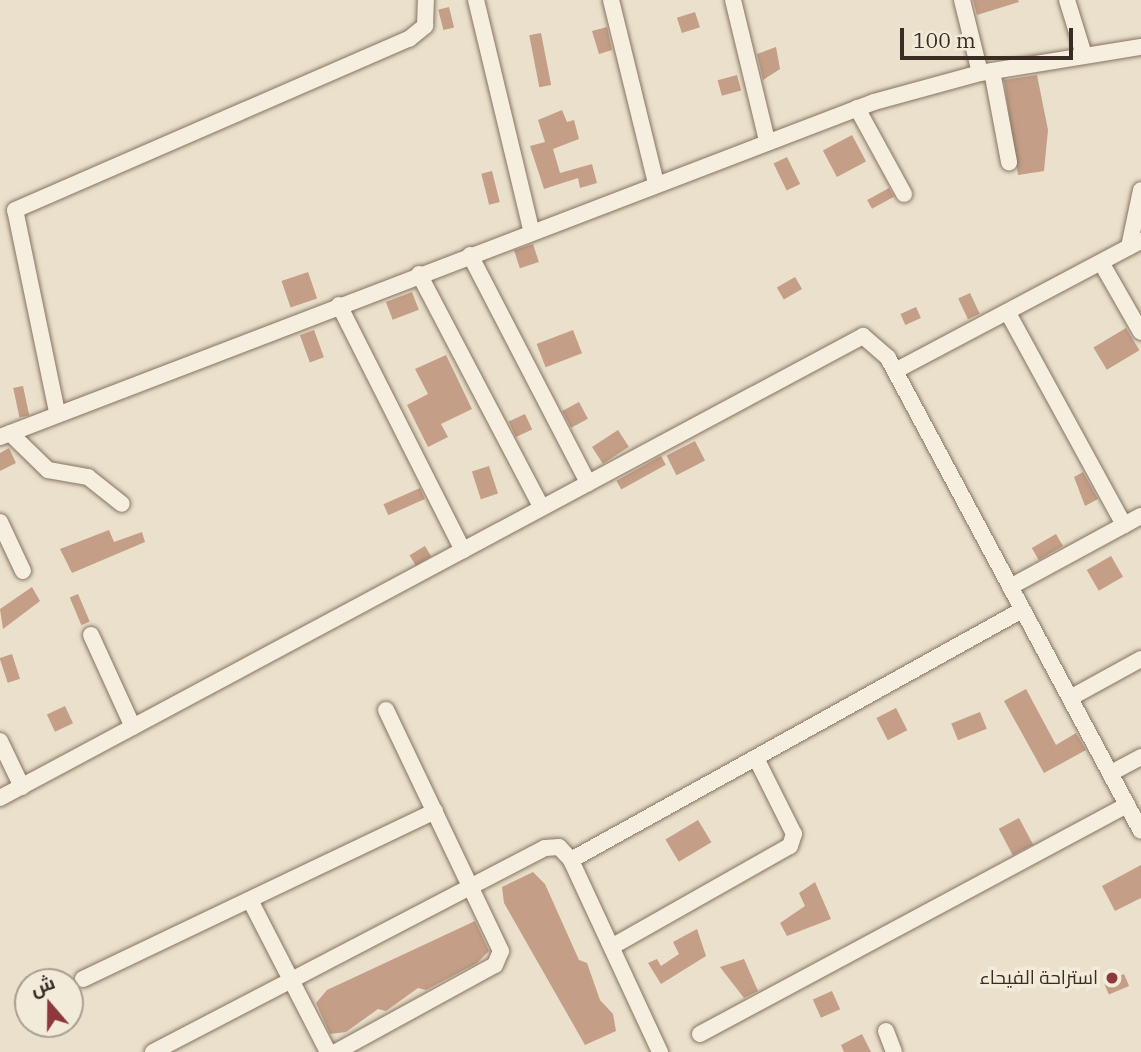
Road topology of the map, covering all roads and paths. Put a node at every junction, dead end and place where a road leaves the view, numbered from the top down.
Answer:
1 (426, 0) edge
2 (476, 0) edge
3 (611, 0) edge
4 (733, 0) edge
5 (962, 0) edge
6 (1067, 0) edge
7 (1140, 52) edge
8 (1084, 54) junction
9 (986, 72) junction
10 (857, 108) junction
11 (767, 141) junction
12 (1009, 162) dead end
13 (656, 183) junction
14 (1141, 190) edge
15 (904, 194) dead end
16 (531, 229) junction
17 (1135, 244) edge
18 (470, 255) junction
19 (1102, 264) junction
20 (419, 274) junction
21 (339, 305) junction
22 (1008, 313) junction
23 (1141, 332) edge
24 (895, 371) junction
25 (57, 412) junction
26 (5, 435) edge
27 (587, 483) junction
28 (122, 504) dead end
29 (542, 508) junction
30 (1141, 516) edge
31 (0, 522) edge
32 (1124, 526) junction
33 (463, 551) junction
34 (23, 571) dead end
35 (1010, 587) junction
36 (1022, 610) junction
37 (91, 635) dead end
38 (1141, 659) edge
39 (1070, 698) junction
40 (386, 710) dead end
41 (133, 727) junction
42 (0, 741) edge
43 (1141, 757) edge
44 (756, 758) junction
45 (1111, 774) junction
46 (22, 786) junction
47 (0, 799) edge
48 (1127, 805) junction
49 (435, 811) junction
50 (1141, 831) edge
51 (571, 860) junction
52 (471, 886) junction
53 (252, 904) junction
54 (613, 946) junction
55 (84, 979) edge
56 (287, 980) junction
57 (886, 1031) dead end
58 (701, 1034) dead end
59 (153, 1052) edge
60 (328, 1052) edge
61 (336, 1052) edge
62 (660, 1052) edge
63 (894, 1052) edge

1 - 25 street
2 - 16 street
3 - 13 street
4 - 11 street
5 - 9 street
6 - 8 street
7 - 8 street
8 - 9 street
9 - 10 street
9 - 12 street
10 - 11 street
10 - 15 street
11 - 13 street
13 - 16 street
14 - 17 street
16 - 18 street
17 - 19 street
18 - 20 street
18 - 27 street
19 - 22 street
19 - 23 street
20 - 21 street
20 - 29 street
21 - 25 street
21 - 33 street
22 - 24 street
22 - 32 street
24 - 27 street
24 - 35 street
25 - 26 street
26 - 28 street
27 - 29 street
29 - 33 street
30 - 32 street
31 - 34 street
32 - 35 street
33 - 41 street
35 - 36 street
36 - 39 street
36 - 44 street
37 - 41 street
38 - 39 street
39 - 45 street
40 - 49 street
41 - 46 street
42 - 46 street
43 - 45 street
44 - 51 street
44 - 54 street
45 - 48 street
46 - 47 street
48 - 50 street
48 - 58 street
49 - 52 street
49 - 53 street
51 - 52 street
51 - 54 street
52 - 56 street
52 - 61 street
53 - 55 street
53 - 56 street
54 - 62 street
56 - 59 street
56 - 60 street
57 - 63 street

